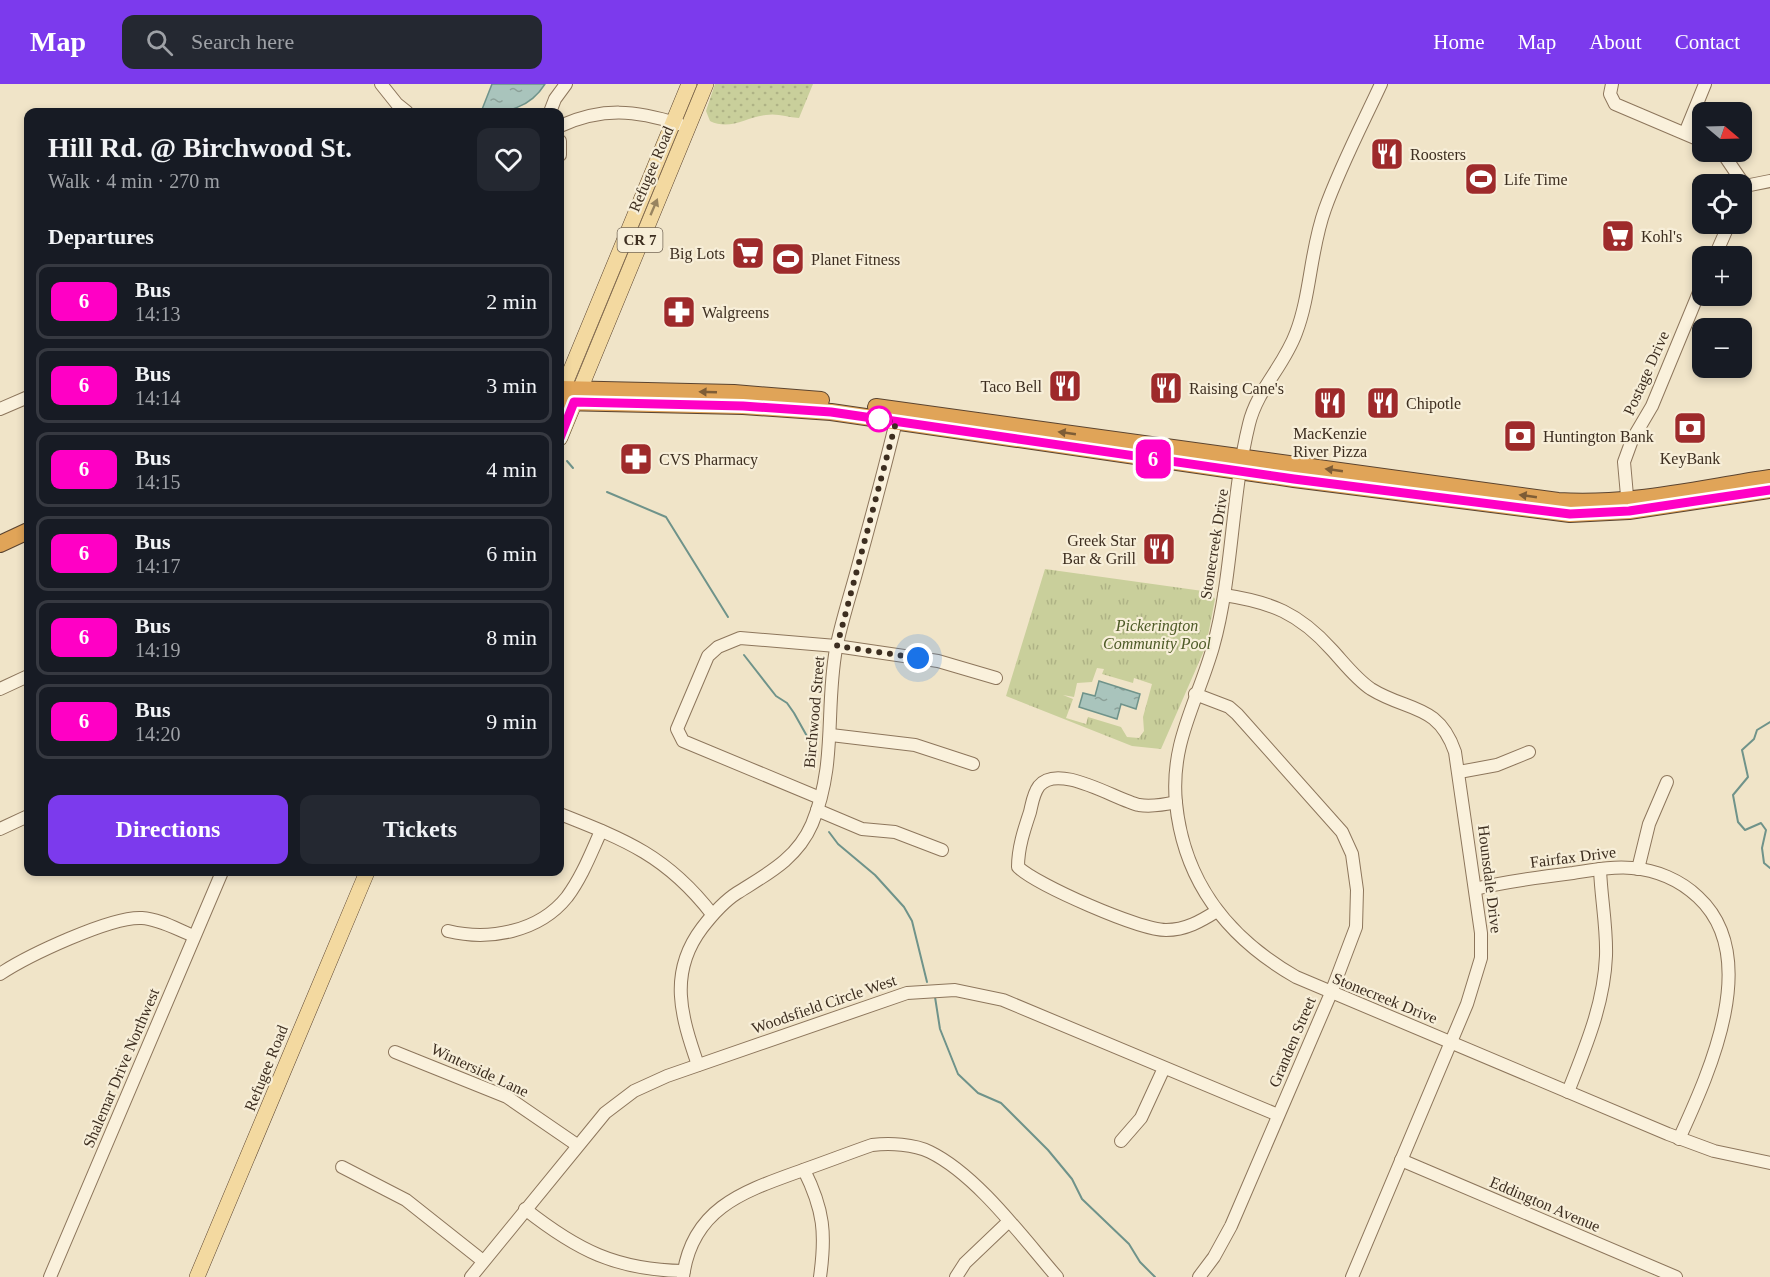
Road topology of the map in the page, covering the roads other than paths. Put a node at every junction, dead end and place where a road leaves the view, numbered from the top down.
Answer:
1 (381, 84) edge
2 (566, 84) edge
3 (689, 84) edge
4 (706, 84) edge
5 (1381, 84) edge
6 (1612, 84) edge
7 (1706, 84) edge
8 (402, 108) edge
9 (552, 108) edge
10 (676, 123) junction
11 (564, 124) edge
12 (1685, 133) junction
13 (1692, 136) edge
14 (1770, 181) edge
15 (1752, 187) edge
16 (1693, 306) edge
17 (566, 397) edge
18 (24, 399) edge
19 (0, 410) edge
20 (896, 419) junction
21 (1243, 464) junction
22 (1770, 478) edge
23 (1770, 490) edge
24 (1628, 504) junction
25 (24, 533) edge
26 (0, 544) edge
27 (1224, 595) junction
28 (837, 646) junction
29 (24, 678) edge
30 (996, 678) dead end
31 (0, 689) edge
32 (1195, 694) junction
33 (831, 735) junction
34 (1529, 752) dead end
35 (973, 764) dead end
36 (1459, 772) junction
37 (1667, 782) dead end
38 (1176, 802) junction
39 (818, 804) junction
40 (564, 816) edge
41 (24, 818) edge
42 (0, 829) edge
43 (601, 831) junction
44 (942, 850) dead end
45 (1638, 868) junction
46 (1600, 869) junction
47 (220, 876) edge
48 (366, 876) edge
49 (1475, 889) junction
50 (1217, 911) junction
51 (712, 914) junction
52 (448, 931) dead end
53 (194, 936) junction
54 (0, 974) edge
55 (1331, 993) junction
56 (1451, 1043) junction
57 (395, 1052) dead end
58 (698, 1065) junction
59 (1164, 1068) junction
60 (1568, 1092) junction
61 (1278, 1115) junction
62 (1679, 1139) junction
63 (1121, 1141) dead end
64 (577, 1145) junction
65 (1401, 1160) junction
66 (1770, 1163) edge
67 (342, 1167) dead end
68 (804, 1170) junction
69 (525, 1209) junction
70 (1008, 1222) junction
71 (483, 1261) junction
72 (684, 1274) edge
73 (1354, 1276) edge
74 (50, 1277) edge
75 (197, 1277) edge
76 (471, 1277) edge
77 (820, 1277) edge
78 (956, 1277) edge
79 (1058, 1277) edge
80 (1199, 1277) edge
81 (1676, 1277) edge

1 - 8 street
2 - 9 street
3 - 10 main road, Refugee Road / CR 7
17 -> 4 main road, Refugee Road / CR 7
5 - 21 street, Stonecreek Drive
6 - 12 street
7 - 12 street
10 - 11 street
10 - 17 main road, Refugee Road / CR 7
12 - 13 street
14 - 15 street
16 - 24 street, Postage Drive
17 - 20 highway
21 -> 17 highway
18 - 19 street
20 - 21 highway
20 - 28 street, Birchwood Street
21 - 24 highway
21 - 27 street, Stonecreek Drive
22 - 24 highway
23 - 24 highway
25 - 26 highway
27 - 32 street, Stonecreek Drive
27 - 36 street, Hounsdale Drive
28 - 30 street
28 - 33 street, Birchwood Street
28 - 39 street
29 - 31 street
32 - 38 street, Stonecreek Drive
32 - 55 street, Granden Street
33 - 35 street
33 - 39 street, Birchwood Street
34 - 36 street
36 - 49 street, Hounsdale Drive
37 - 45 street
38 - 50 street, Stonecreek Drive
38 - 50 street
39 - 44 street
39 - 51 street, Birchwood Street
40 - 43 street
41 - 42 street
43 - 51 street
43 - 52 street
45 - 46 street, Fairfax Drive
45 - 62 street, Fairfax Drive
46 - 49 street, Fairfax Drive
46 - 60 street
47 - 53 street, Shalemar Drive Northwest
48 - 75 main road, Refugee Road
49 - 56 street, Hounsdale Drive
50 - 55 street, Stonecreek Drive
51 - 58 street, Birchwood Street
53 - 54 street
53 - 74 street, Shalemar Drive Northwest
55 - 56 street, Stonecreek Drive
55 - 61 street, Granden Street
56 - 60 street, Stonecreek Drive
56 - 65 street, Hounsdale Drive
57 - 64 street, Winterside Lane
58 - 59 street, Woodsfield Circle West
58 - 64 street, Woodsfield Circle West
59 - 61 street, Woodsfield Circle West
59 - 63 street
60 - 62 street, Stonecreek Drive
61 - 80 street, Granden Street
62 - 66 street, Stonecreek Drive
64 - 69 street, Woodsfield Circle West
65 - 73 street, Hounsdale Drive
65 - 81 street, Eddington Avenue
67 - 71 street
68 - 70 street
68 - 72 street
68 - 77 street
69 - 71 street, Woodsfield Circle West
69 - 72 street
70 - 78 street
70 - 79 street
71 - 76 street, Woodsfield Circle West

